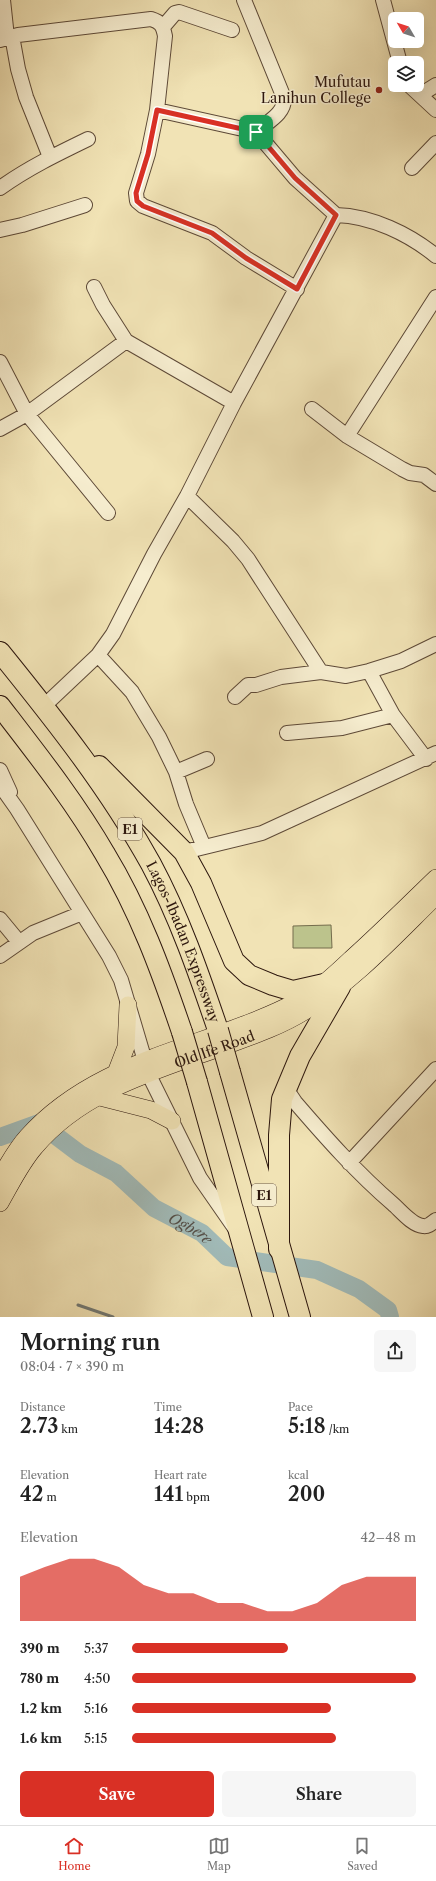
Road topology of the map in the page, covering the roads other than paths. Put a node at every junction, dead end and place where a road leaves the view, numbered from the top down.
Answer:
1 (3, 0) edge
2 (244, 0) edge
3 (383, 0) edge
4 (163, 26) junction
5 (232, 30) dead end
6 (6, 37) edge
7 (398, 56) edge
8 (436, 84) edge
9 (417, 92) edge
10 (420, 95) junction
11 (157, 110) junction
12 (436, 110) edge
13 (256, 132) junction
14 (88, 139) dead end
15 (436, 143) edge
16 (50, 157) junction
17 (412, 168) dead end
18 (0, 188) edge
19 (85, 205) dead end
20 (336, 215) junction
21 (0, 230) edge
22 (436, 256) edge
23 (94, 287) dead end
24 (297, 289) junction
25 (434, 304) edge
26 (126, 342) junction
27 (0, 362) edge
28 (234, 403) junction
29 (312, 409) dead end
30 (27, 414) junction
31 (0, 429) edge
32 (347, 436) junction
33 (436, 484) edge
34 (187, 496) junction
35 (108, 513) dead end
36 (436, 644) edge
37 (0, 652) edge
38 (98, 655) junction
39 (369, 671) junction
40 (321, 672) junction
41 (235, 697) dead end
42 (0, 706) edge
43 (44, 706) junction
44 (394, 715) junction
45 (287, 733) dead end
46 (70, 741) junction
47 (431, 756) edge
48 (206, 759) dead end
49 (0, 770) edge
50 (176, 772) junction
51 (0, 785) edge
52 (17, 809) junction
53 (204, 847) junction
54 (184, 852) junction
55 (436, 878) edge
56 (436, 896) edge
57 (82, 913) junction
58 (0, 919) edge
59 (19, 942) junction
60 (0, 956) edge
61 (332, 985) junction
62 (128, 1005) junction
63 (146, 1067) junction
64 (436, 1069) edge
65 (116, 1073) junction
66 (287, 1084) junction
67 (96, 1096) junction
68 (59, 1116) junction
69 (172, 1121) junction
70 (32, 1141) junction
71 (349, 1163) junction
72 (0, 1178) edge
73 (0, 1203) edge
74 (436, 1220) edge
75 (240, 1238) junction
76 (279, 1249) junction
77 (263, 1317) edge
78 (300, 1317) edge

1 - 6 street
2 - 13 street
3 - 7 street
4 - 5 street
4 - 6 street
4 - 11 street
6 - 16 street
8 - 10 street
9 - 10 street
10 - 12 street
11 - 13 street
11 - 24 street
13 - 20 street
14 - 16 street
15 - 17 street
16 - 18 street
19 - 21 street
20 - 22 street
20 - 24 street
23 - 26 street
24 - 28 street
25 - 32 street
26 - 28 street
26 - 30 street
27 - 30 street
28 - 34 street
29 - 32 street
30 - 31 street
30 - 35 street
32 - 33 street
34 - 38 street
34 - 40 street
36 - 39 street
37 - 43 highway, Lagos-Ibadan Expressway / E1
38 - 43 street
38 - 50 street
39 - 40 street
39 - 44 street
40 - 41 street
42 - 75 highway, E1, bridge
43 - 46 highway, Lagos-Ibadan Expressway / E1
44 - 45 street
44 - 47 street
46 - 54 highway
46 - 76 highway, Lagos-Ibadan Expressway / E1, bridge
47 - 53 street
48 - 50 street
49 - 52 street
50 - 53 street
51 - 52 street
52 - 57 street
53 - 54 street
54 - 61 highway
55 - 61 main road, Old Ife Road
56 - 61 main road, Old Ife Road
57 - 59 street
57 - 62 street
58 - 59 street
59 - 60 street
61 - 63 main road, Old Ife Road
61 - 66 highway
62 - 63 street
62 - 65 main road
63 - 65 main road, Old Ife Road
63 - 67 main road, Old Ife Road
63 - 69 street
64 - 71 street
65 - 68 main road, Old Ife Road
66 - 71 street
66 - 76 highway
67 - 68 main road, Old Ife Road
67 - 69 main road
68 - 70 main road, Old Ife Road
69 - 75 street
70 - 72 main road, Old Ife Road
70 - 73 main road, Old Ife Road
71 - 74 street
75 - 77 highway, E1
76 - 78 highway, Lagos-Ibadan Expressway / E1

